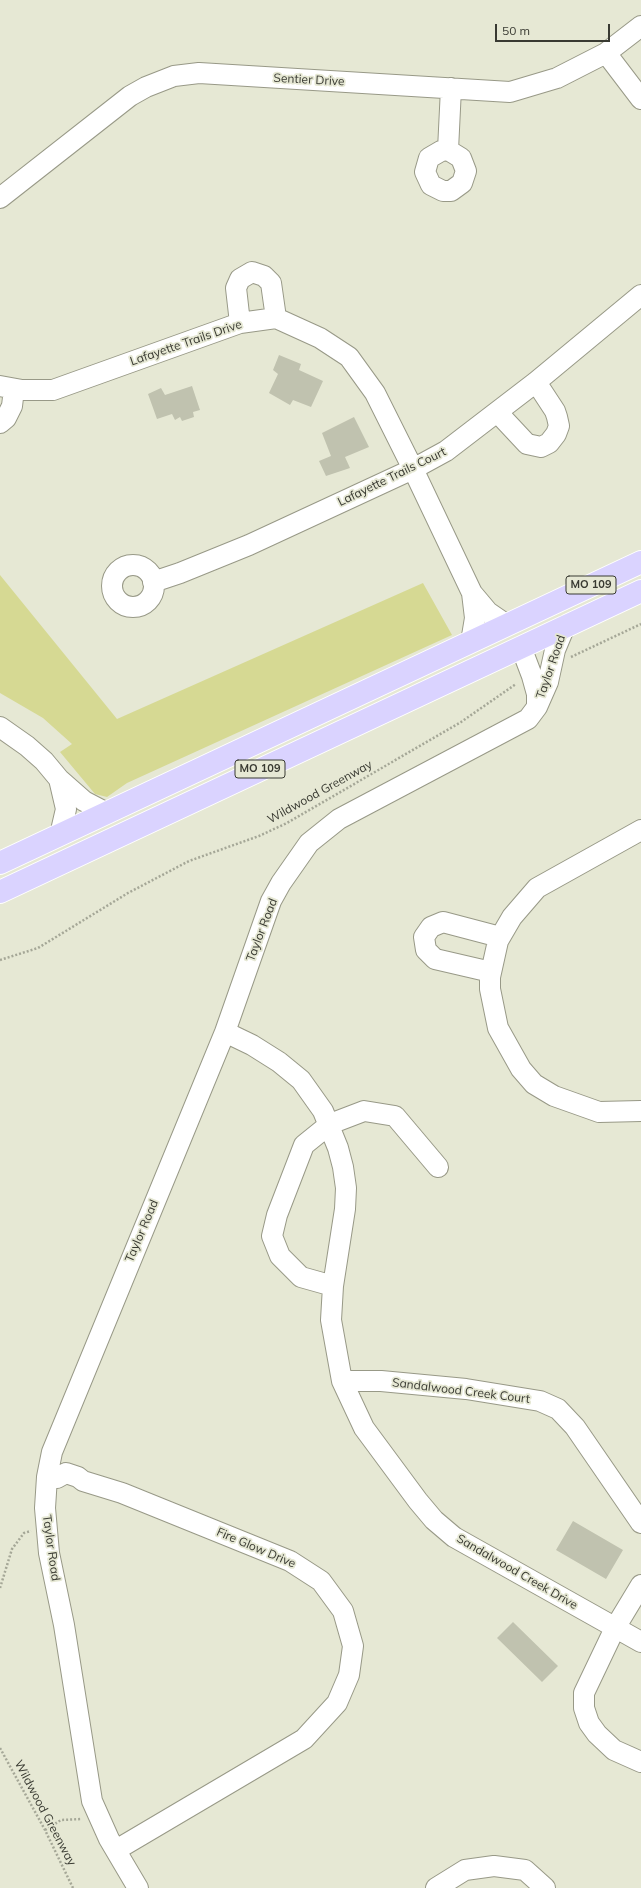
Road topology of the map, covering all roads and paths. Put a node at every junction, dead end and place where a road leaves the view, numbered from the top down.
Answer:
1 (641, 26) edge
2 (606, 53) junction
3 (451, 88) junction
4 (641, 99) edge
5 (448, 150) dead end
6 (0, 198) edge
7 (641, 295) edge
8 (276, 318) junction
9 (240, 323) junction
10 (536, 382) junction
11 (7, 388) edge
12 (498, 412) junction
13 (0, 423) edge
14 (413, 469) junction
15 (641, 562) edge
16 (153, 582) dead end
17 (641, 591) edge
18 (472, 594) junction
19 (541, 609) junction
20 (641, 624) edge
21 (507, 625) junction
22 (565, 626) junction
23 (471, 642) junction
24 (521, 647) junction
25 (552, 666) junction
26 (532, 676) junction
27 (537, 707) junction
28 (1, 730) edge
29 (59, 779) junction
30 (108, 813) junction
31 (641, 830) edge
32 (60, 835) junction
33 (0, 863) edge
34 (0, 892) edge
35 (500, 937) junction
36 (0, 960) edge
37 (491, 972) junction
38 (225, 1032) junction
39 (641, 1111) edge
40 (330, 1124) junction
41 (438, 1167) dead end
42 (333, 1286) junction
43 (342, 1381) junction
44 (52, 1477) junction
45 (641, 1523) edge
46 (32, 1530) dead end
47 (641, 1585) edge
48 (0, 1588) edge
49 (615, 1628) junction
50 (641, 1642) edge
51 (0, 1748) edge
52 (641, 1762) edge
53 (83, 1819) dead end
54 (45, 1830) junction
55 (116, 1850) junction
56 (73, 1888) edge
57 (138, 1888) edge
58 (436, 1888) edge
59 (545, 1888) edge

1 - 2 street, Sentier Drive
2 - 3 street, Sentier Drive
2 - 4 street
3 - 5 street
3 - 6 street, Sentier Drive
7 - 10 street, Lafayette Trails Court
8 - 9 street, Lafayette Trails Drive
8 - 9 street
8 - 14 street
9 - 11 street, Lafayette Trails Drive
10 - 12 street, Lafayette Trails Court
10 - 12 street
11 - 13 street, Lafayette Trails Drive
12 - 14 street, Lafayette Trails Court
14 - 16 street, Lafayette Trails Court
14 - 18 street
15 - 19 main road, MO 109
17 - 22 main road, MO 109
18 - 21 street
18 - 23 street
19 - 21 main road, MO 109
19 - 24 main road
20 - 25 path
21 - 23 main road, MO 109
22 - 24 main road, MO 109
22 - 25 street, Taylor Road
23 - 30 main road, MO 109
24 - 26 street, Taylor Road
24 - 34 main road, MO 109
25 - 27 street, Taylor Road
26 - 27 street, Taylor Road
26 - 36 path, Wildwood Greenway
27 - 38 street, Taylor Road
28 - 29 street
29 - 30 street
29 - 32 street
30 - 32 main road, MO 109
31 - 35 street
32 - 33 main road, MO 109
35 - 37 street
35 - 37 street
37 - 39 street
38 - 40 street, Sandalwood Creek Drive
38 - 44 street, Taylor Road
40 - 41 street
40 - 42 street, Sandalwood Creek Drive
40 - 42 street
42 - 43 street, Sandalwood Creek Drive
43 - 45 street, Sandalwood Creek Court
43 - 49 street, Sandalwood Creek Drive
44 - 55 street, Taylor Road
44 - 55 street, Fire Glow Drive
46 - 48 path
47 - 49 street
49 - 50 street, Sandalwood Creek Drive
49 - 52 street
51 - 54 path, Wildwood Greenway
53 - 54 path
54 - 56 path, Wildwood Greenway
55 - 57 street, Taylor Road
58 - 59 street

